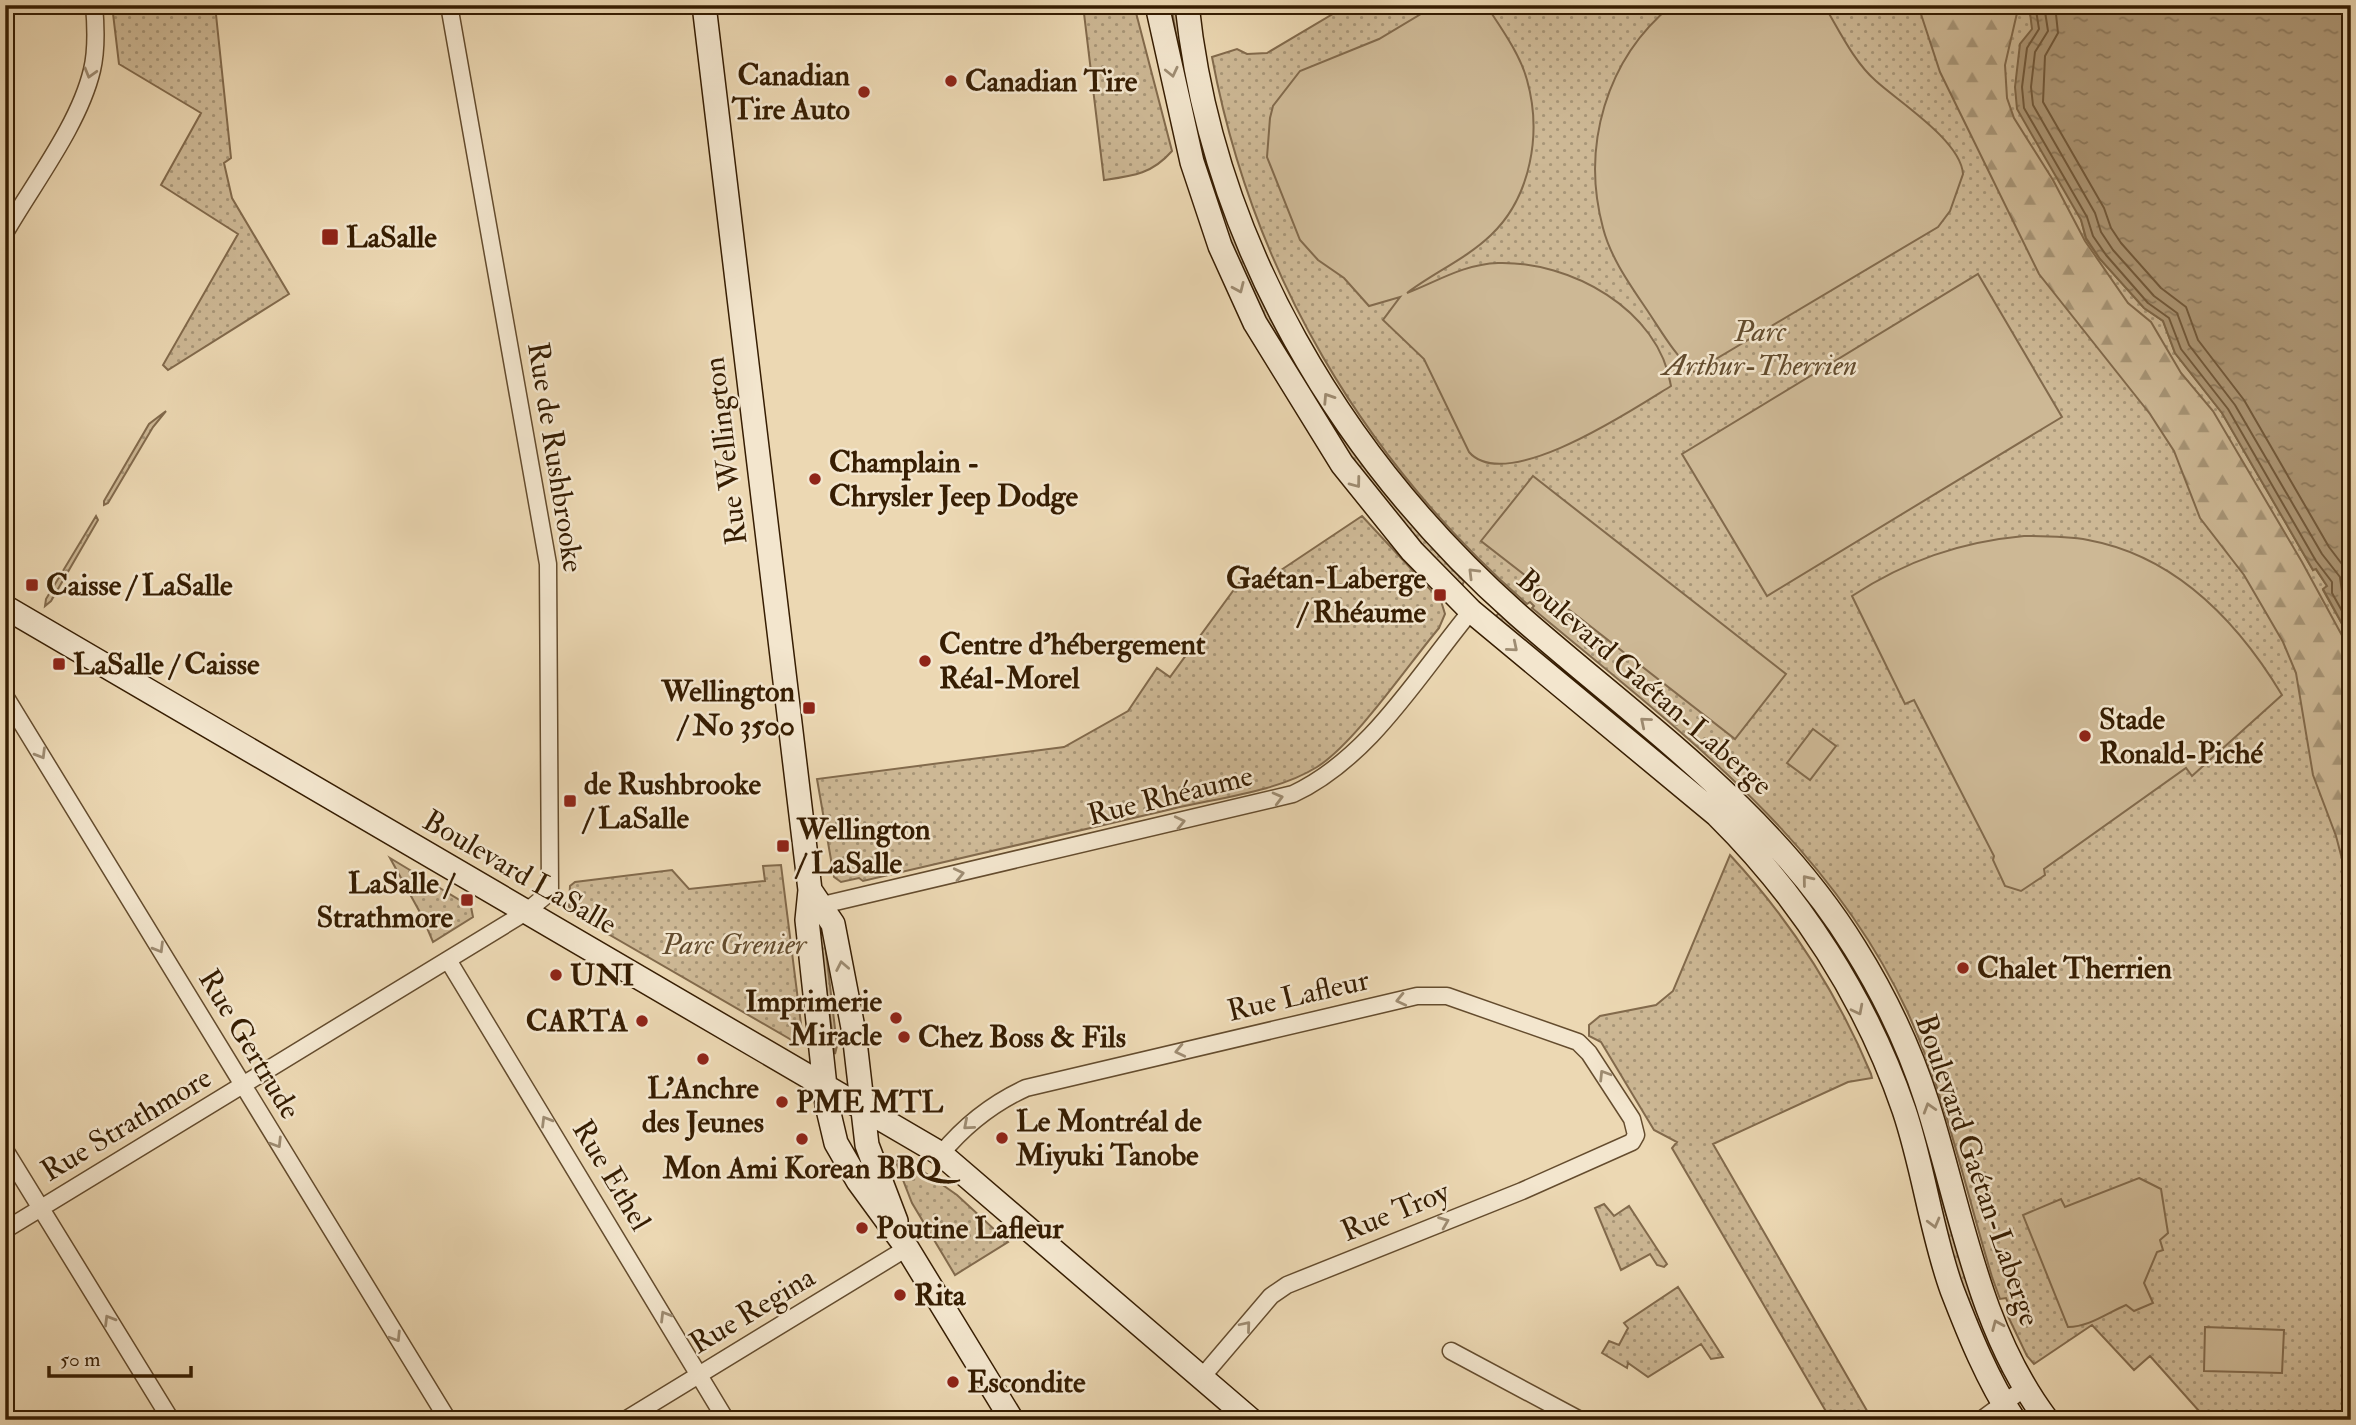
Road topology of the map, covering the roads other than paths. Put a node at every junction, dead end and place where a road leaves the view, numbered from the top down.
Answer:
1 (94, 5) edge
2 (449, 5) edge
3 (704, 5) edge
4 (1157, 5) edge
5 (1187, 5) edge
6 (1212, 132) junction
7 (1186, 139) junction
8 (5, 233) edge
9 (1471, 611) junction
10 (10, 614) edge
11 (5, 696) edge
12 (813, 901) junction
13 (526, 912) junction
14 (448, 960) junction
15 (242, 1086) junction
16 (826, 1087) junction
17 (862, 1106) junction
18 (1636, 1135) joint
19 (5, 1150) edge
20 (941, 1154) junction
21 (41, 1209) junction
22 (5, 1230) edge
23 (907, 1248) junction
24 (1451, 1351) dead end
25 (700, 1374) junction
26 (1202, 1377) junction
27 (2026, 1387) junction
28 (2009, 1411) edge
29 (171, 1420) edge
30 (448, 1420) edge
31 (625, 1420) edge
32 (726, 1420) edge
33 (1012, 1420) edge
34 (1251, 1420) edge
35 (1580, 1420) edge
36 (1981, 1420) edge
37 (2047, 1420) edge

1 -> 8 street
2 - 13 street, Rue de Rushbrooke
3 - 12 main road, Rue Wellington
4 -> 7 main road, Boulevard Gaétan-Laberge
5 - 6 main road, Boulevard Gaétan-Laberge
6 - 7 main road
27 -> 6 main road, Boulevard Gaétan-Laberge
7 -> 9 main road, Boulevard Gaétan-Laberge
12 -> 9 street, Rue Rhéaume
9 -> 28 main road, Boulevard Gaétan-Laberge
10 - 13 main road, Boulevard LaSalle
11 -> 15 street, Rue Gertrude
12 - 16 main road, Rue Wellington
17 -> 12 main road, Rue Wellington
13 - 14 street, Rue Strathmore
13 - 16 main road, Boulevard LaSalle
14 - 15 street, Rue Strathmore
25 -> 14 street, Rue Ethel
15 - 21 street, Rue Strathmore
15 -> 30 street, Rue Gertrude
16 - 17 main road, Boulevard LaSalle
16 - 23 main road, Rue Wellington
17 - 20 main road, Boulevard LaSalle
17 - 23 main road, Rue Wellington
18 -> 20 street, Rue Lafleur
26 -> 18 street, Rue Troy
19 - 21 street
20 - 26 main road, Boulevard LaSalle
21 - 22 street, Rue Strathmore
29 -> 21 street
23 - 25 street, Rue Regina
23 - 33 main road, Rue Wellington
24 - 35 street
25 - 31 street, Rue Regina
25 - 32 street, Rue Ethel
26 - 34 main road, Boulevard LaSalle
27 - 28 street
27 - 37 main road, Boulevard Gaétan-Laberge
28 - 36 street

